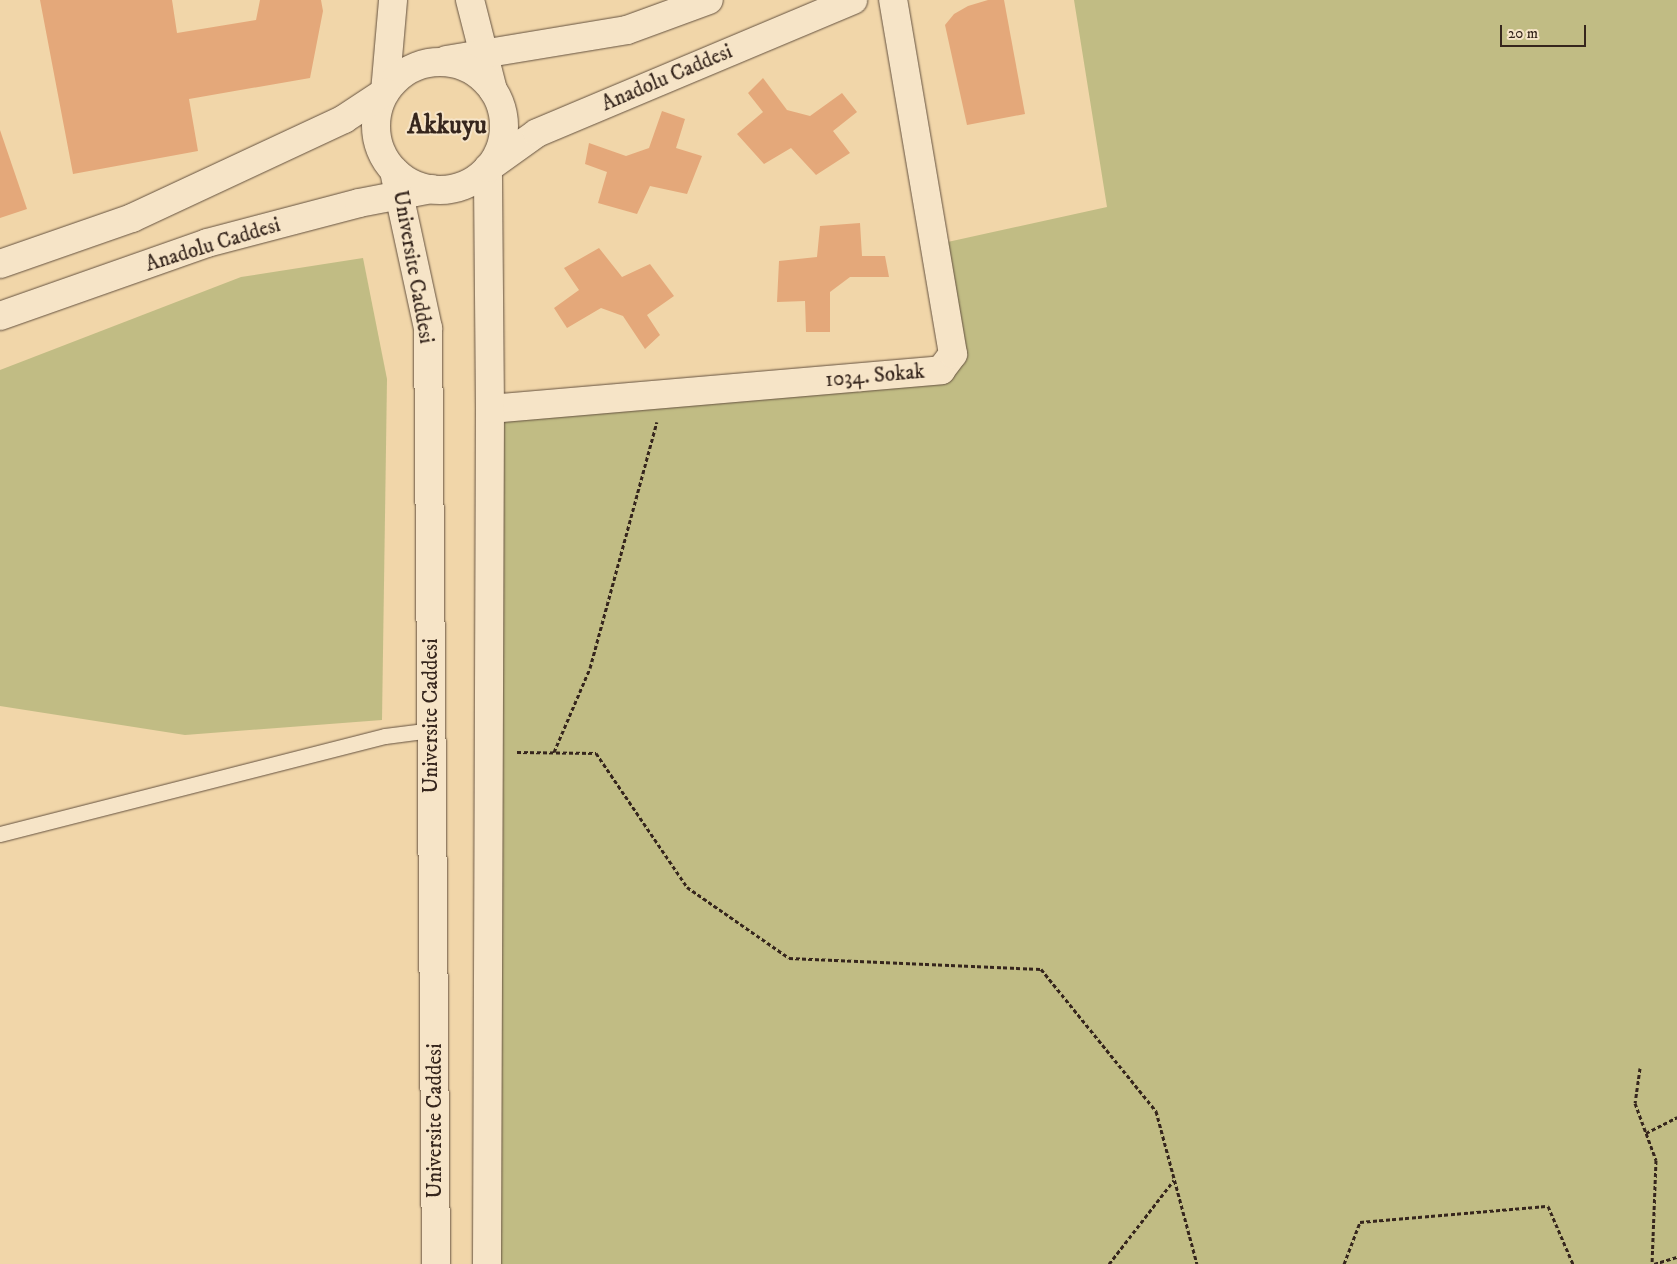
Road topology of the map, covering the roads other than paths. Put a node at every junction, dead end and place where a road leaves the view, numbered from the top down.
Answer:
1 (393, 0) edge
2 (470, 0) edge
3 (709, 0) edge
4 (853, 0) edge
5 (892, 0) edge
6 (484, 55) junction
7 (439, 61) junction
8 (493, 90) junction
9 (385, 92) junction
10 (488, 168) junction
11 (398, 183) junction
12 (0, 264) edge
13 (0, 316) edge
14 (490, 409) junction
15 (432, 730) junction
16 (0, 834) edge
17 (436, 1264) edge
18 (487, 1264) edge

1 - 9 street
2 - 6 street
3 - 6 street
4 - 10 street, Anadolu Caddesi
5 - 14 street, 1034. Sokak
6 - 7 street
6 - 8 street
7 - 8 street
7 - 9 street
8 - 10 street
9 - 11 street
9 - 12 street
10 - 11 street
10 - 14 street
11 - 13 street, Anadolu Caddesi
11 - 15 street, Universite Caddesi
14 - 18 street
15 - 16 lane
15 - 17 street, Universite Caddesi

